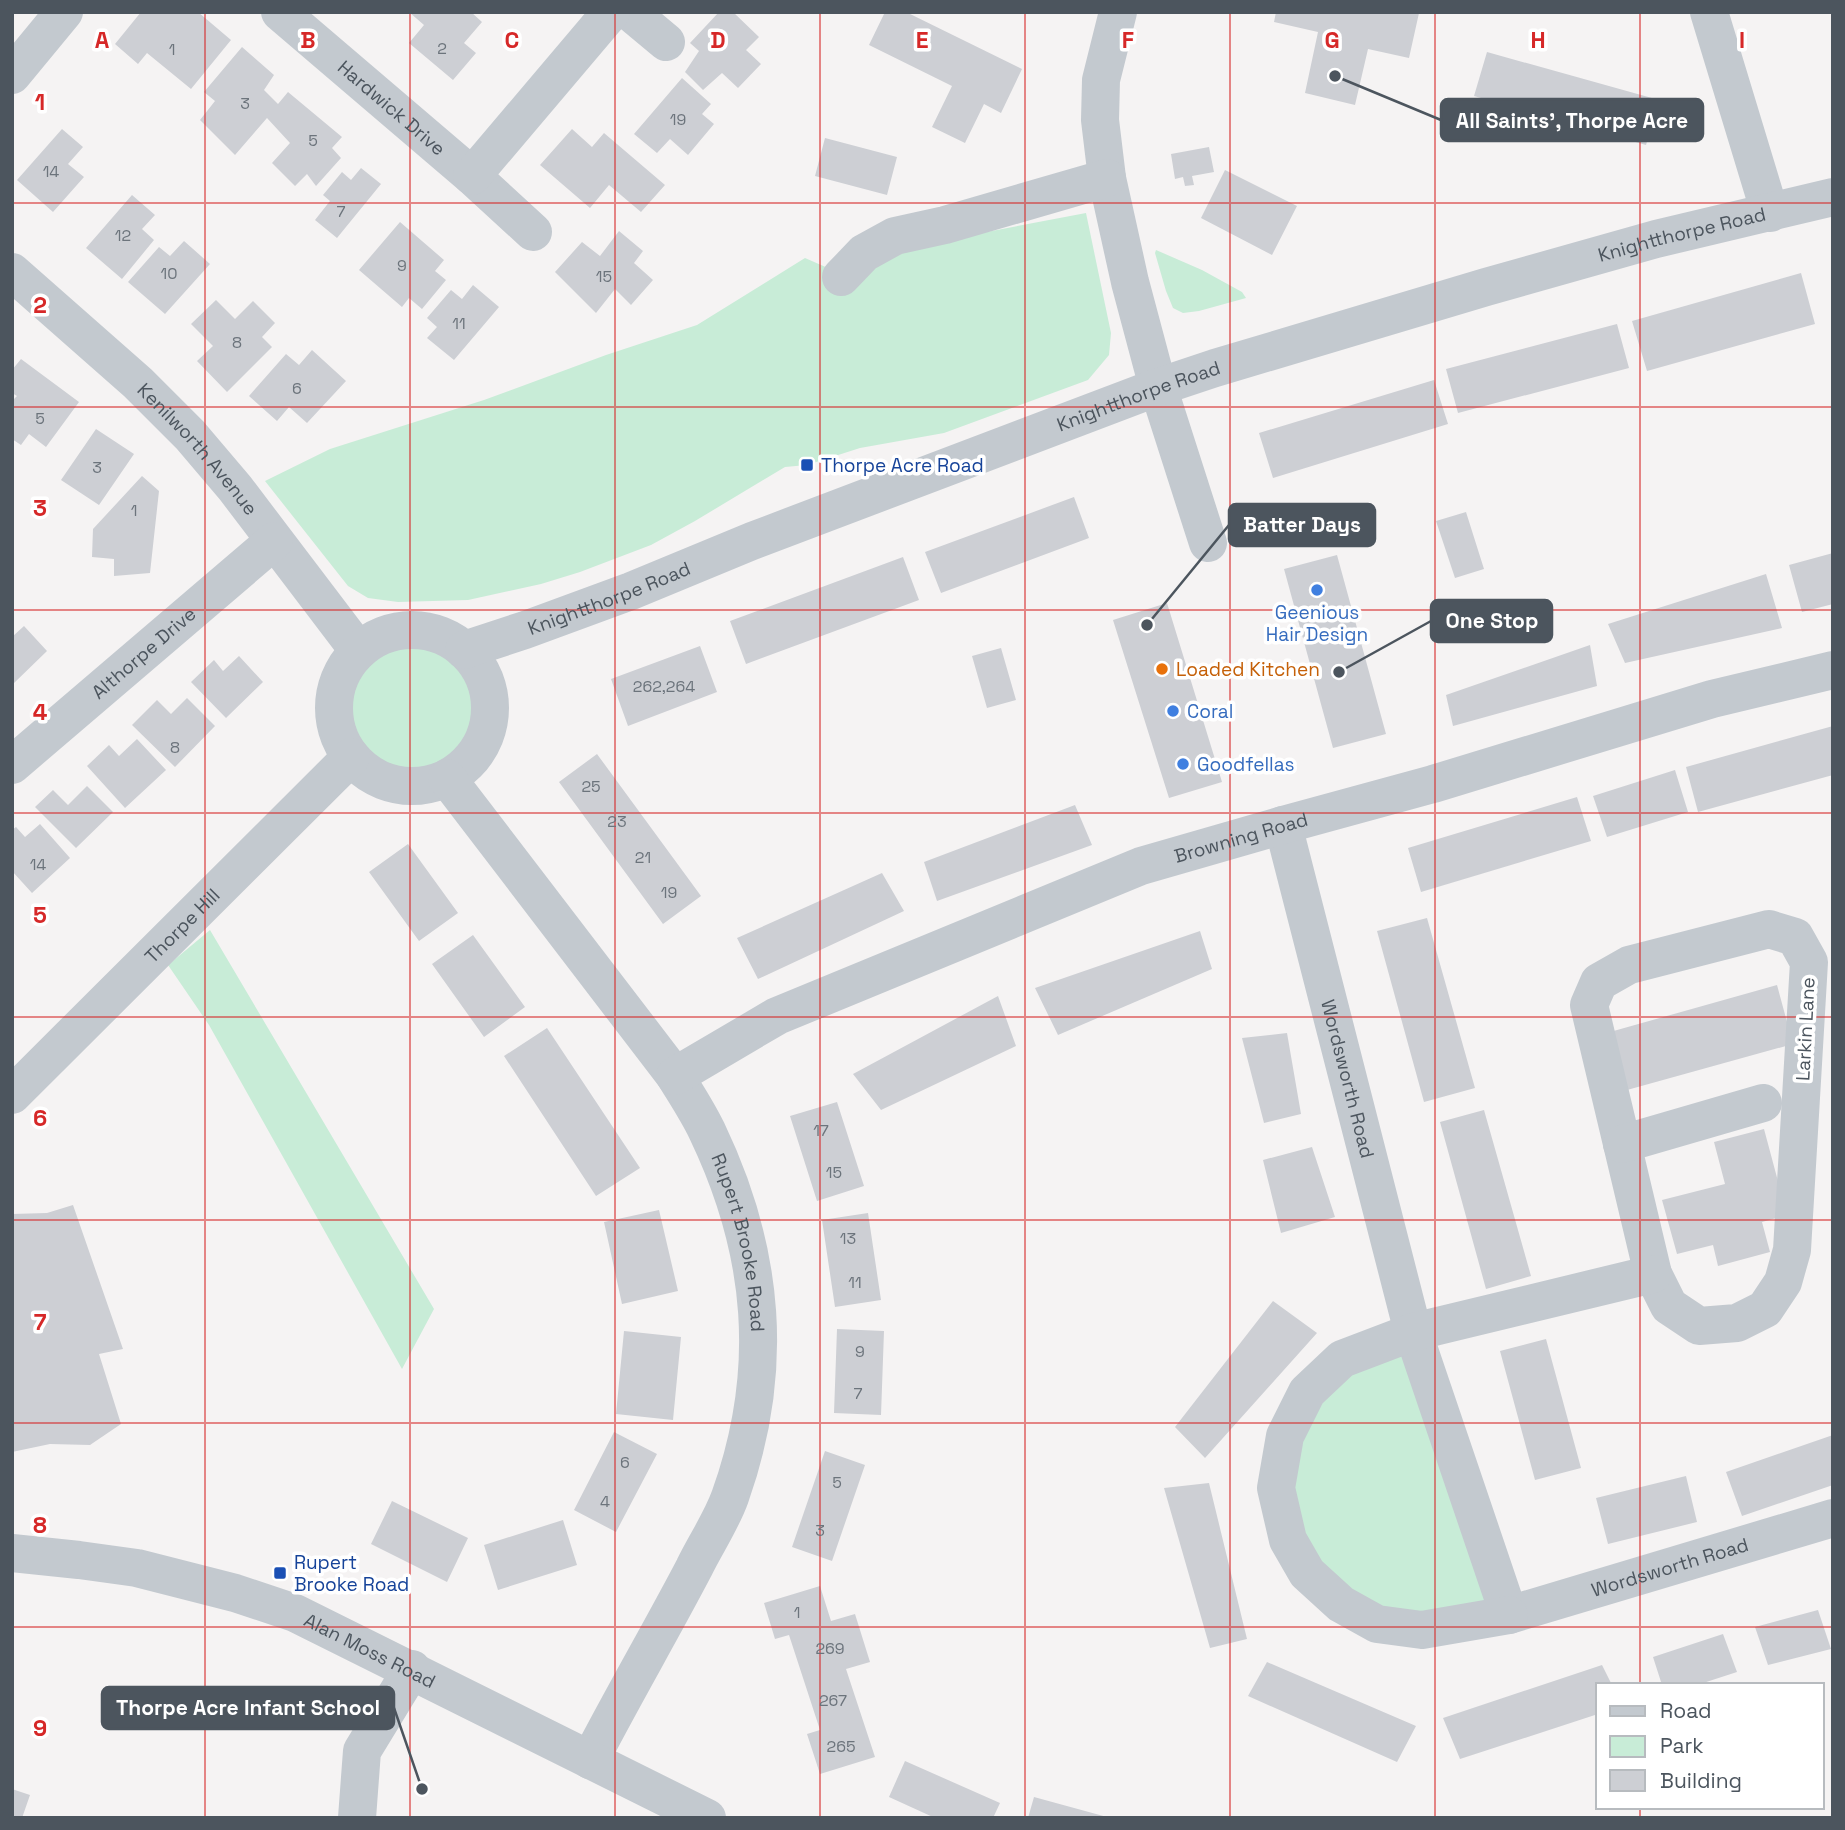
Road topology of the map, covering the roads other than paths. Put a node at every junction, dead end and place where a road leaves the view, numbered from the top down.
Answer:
1 (64, 12) edge
2 (279, 12) edge
3 (611, 12) edge
4 (631, 12) edge
5 (1118, 12) edge
6 (1709, 12) edge
7 (666, 42) dead end
8 (12, 75) edge
9 (472, 176) junction
10 (1107, 178) junction
11 (1833, 197) edge
12 (1770, 213) junction
13 (533, 232) dead end
14 (12, 272) edge
15 (841, 276) dead end
16 (1158, 387) junction
17 (274, 541) junction
18 (1208, 543) dead end
19 (358, 650) junction
20 (464, 650) junction
21 (1833, 670) edge
22 (351, 757) junction
23 (12, 765) edge
24 (447, 778) junction
25 (1283, 825) junction
26 (675, 1076) junction
27 (12, 1095) edge
28 (1763, 1103) dead end
29 (1622, 1143) junction
30 (1653, 1274) junction
31 (1413, 1332) junction
32 (1833, 1518) edge
33 (12, 1553) edge
34 (1509, 1615) junction
35 (412, 1669) junction
36 (590, 1760) junction
37 (357, 1818) edge
38 (707, 1818) edge

1 - 8 street
2 - 9 street, Hardwick Drive
3 - 9 street
4 - 7 street
5 - 10 street
6 - 12 street
9 - 13 street, Hardwick Drive
10 - 15 street
10 - 16 street
11 - 12 street, Knightthorpe Road
12 - 16 street, Knightthorpe Road
14 - 17 street, Kenilworth Avenue
16 - 18 street
16 - 20 street, Knightthorpe Road
17 - 19 street, Kenilworth Avenue
17 - 23 street, Althorpe Drive
19 - 20 street
19 - 22 street
20 - 24 street
21 - 25 street, Browning Road
22 - 24 street
22 - 27 street, Thorpe Hill
24 - 26 street, Rupert Brooke Road
25 - 26 street, Browning Road
25 - 31 street, Wordsworth Road
26 - 36 street, Rupert Brooke Road
28 - 29 street
29 - 30 street, Larkin Lane
29 - 30 street, Larkin Lane
30 - 31 street
31 - 34 street, Wordsworth Road
31 - 34 street, Wordsworth Road
32 - 34 street, Wordsworth Road
33 - 35 street, Alan Moss Road
35 - 36 street, Alan Moss Road
35 - 37 street
36 - 38 street, Alan Moss Road

